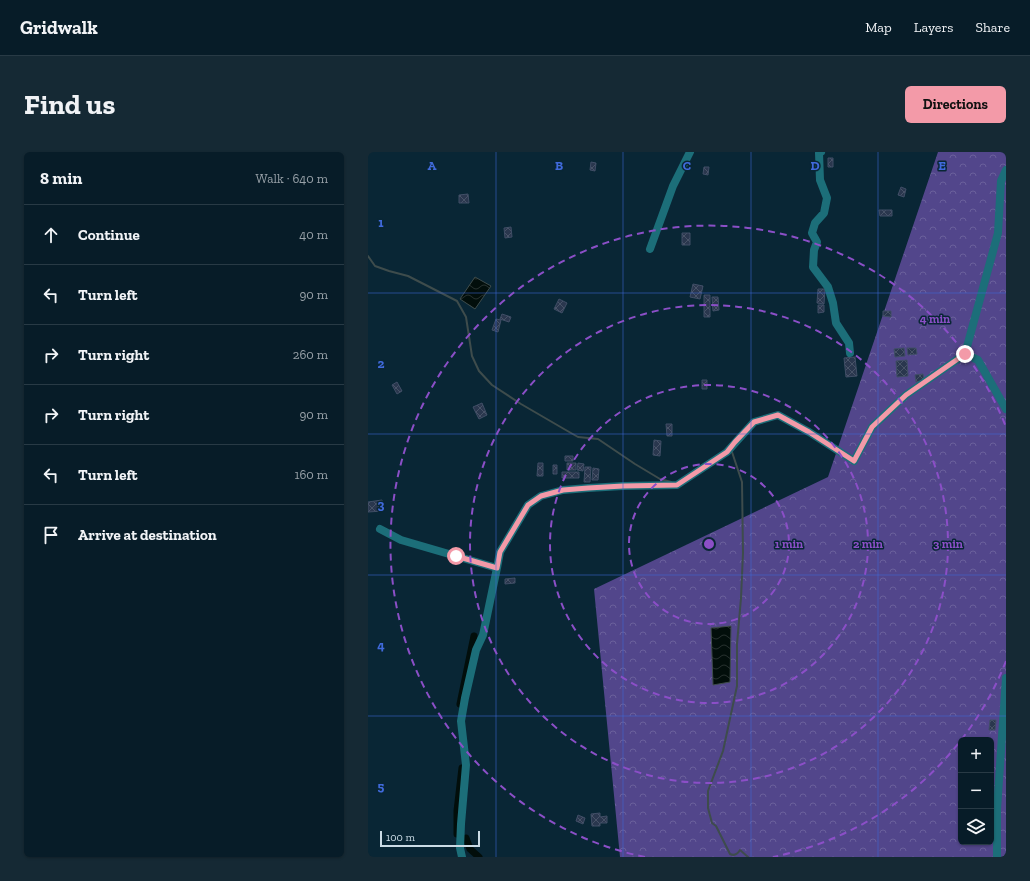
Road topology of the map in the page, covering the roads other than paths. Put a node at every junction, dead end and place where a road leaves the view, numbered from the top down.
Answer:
1 (690, 152) edge
2 (821, 152) edge
3 (1006, 170) edge
4 (650, 249) dead end
5 (850, 353) dead end
6 (965, 354) junction
7 (1006, 409) edge
8 (380, 529) dead end
9 (497, 568) junction
10 (1006, 678) edge
11 (462, 857) edge
12 (997, 857) edge

1 - 4 street
2 - 5 street
3 - 6 street
6 - 7 street
6 - 9 street
8 - 9 street
9 - 11 street
10 - 12 street

